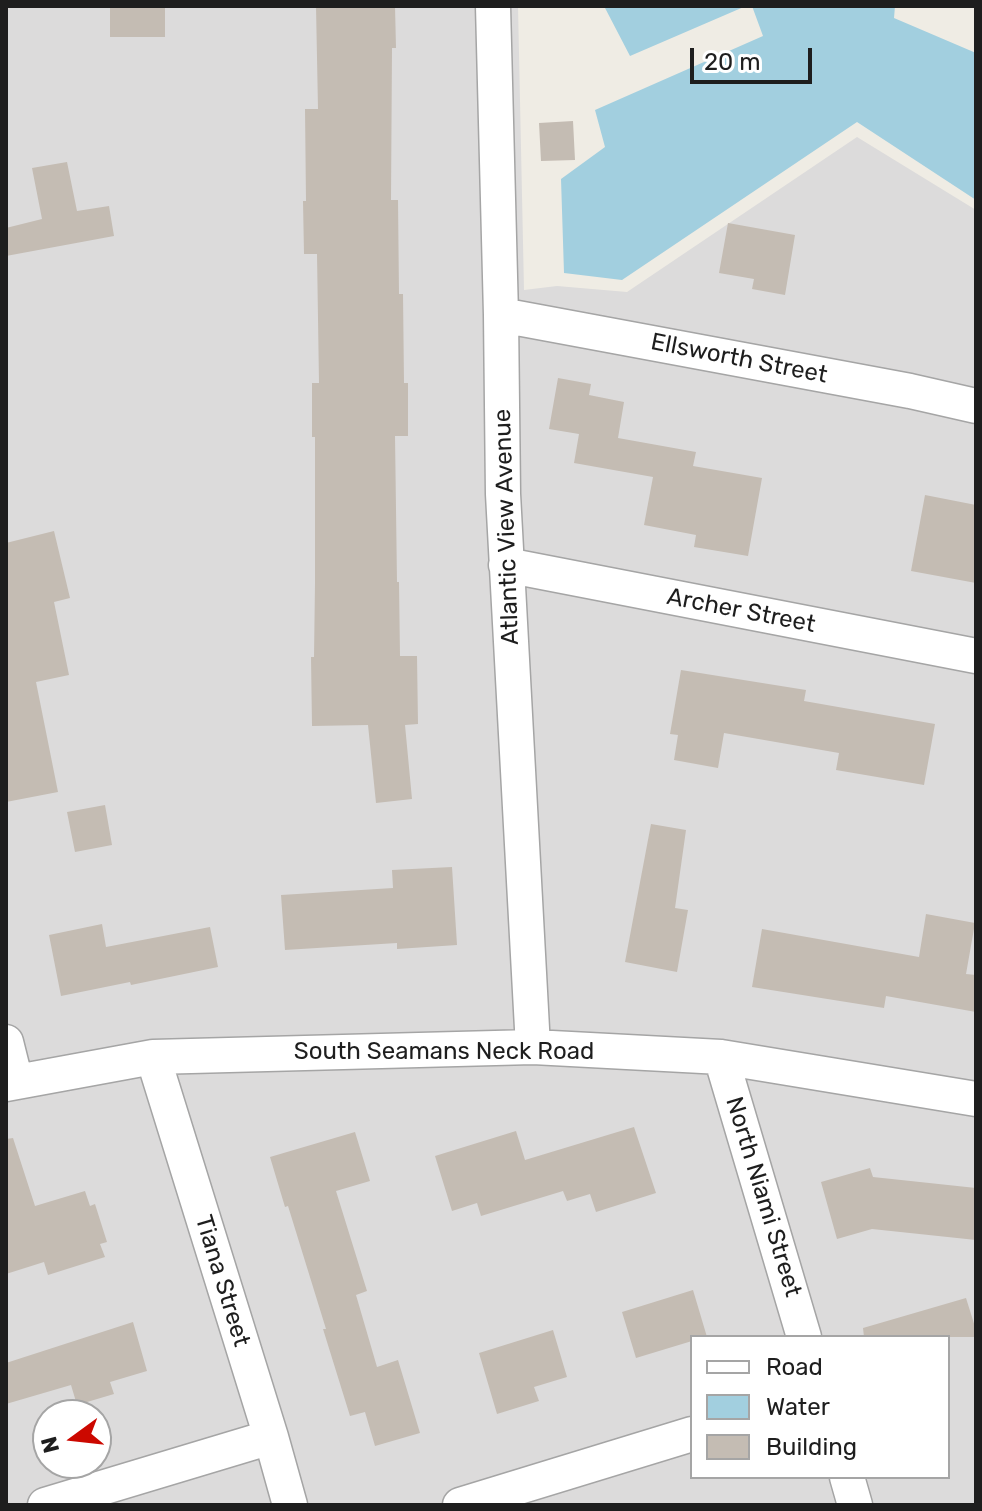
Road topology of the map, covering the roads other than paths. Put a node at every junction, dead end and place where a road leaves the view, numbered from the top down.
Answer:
1 (493, 6) edge
2 (501, 315) junction
3 (976, 406) edge
4 (506, 565) junction
5 (976, 656) edge
6 (6, 1042) edge
7 (533, 1047) junction
8 (153, 1057) junction
9 (721, 1057) junction
10 (11, 1083) edge
11 (976, 1099) edge
12 (803, 1335) edge
13 (690, 1435) edge
14 (271, 1437) junction
15 (848, 1479) edge
16 (45, 1505) edge
17 (290, 1505) edge
18 (460, 1505) edge
19 (855, 1505) edge

1 - 2 street, Atlantic View Avenue
2 - 3 street, Ellsworth Street
2 - 4 street, Atlantic View Avenue
4 - 5 street, Archer Street
4 - 7 street, Atlantic View Avenue
6 - 10 street
7 - 8 street, South Seamans Neck Road
7 - 9 street, South Seamans Neck Road
8 - 10 street, South Seamans Neck Road
8 - 14 street, Tiana Street
9 - 11 street, South Seamans Neck Road
9 - 12 street, North Niami Street
13 - 18 street
14 - 16 street
14 - 17 street, Tiana Street
15 - 19 street

